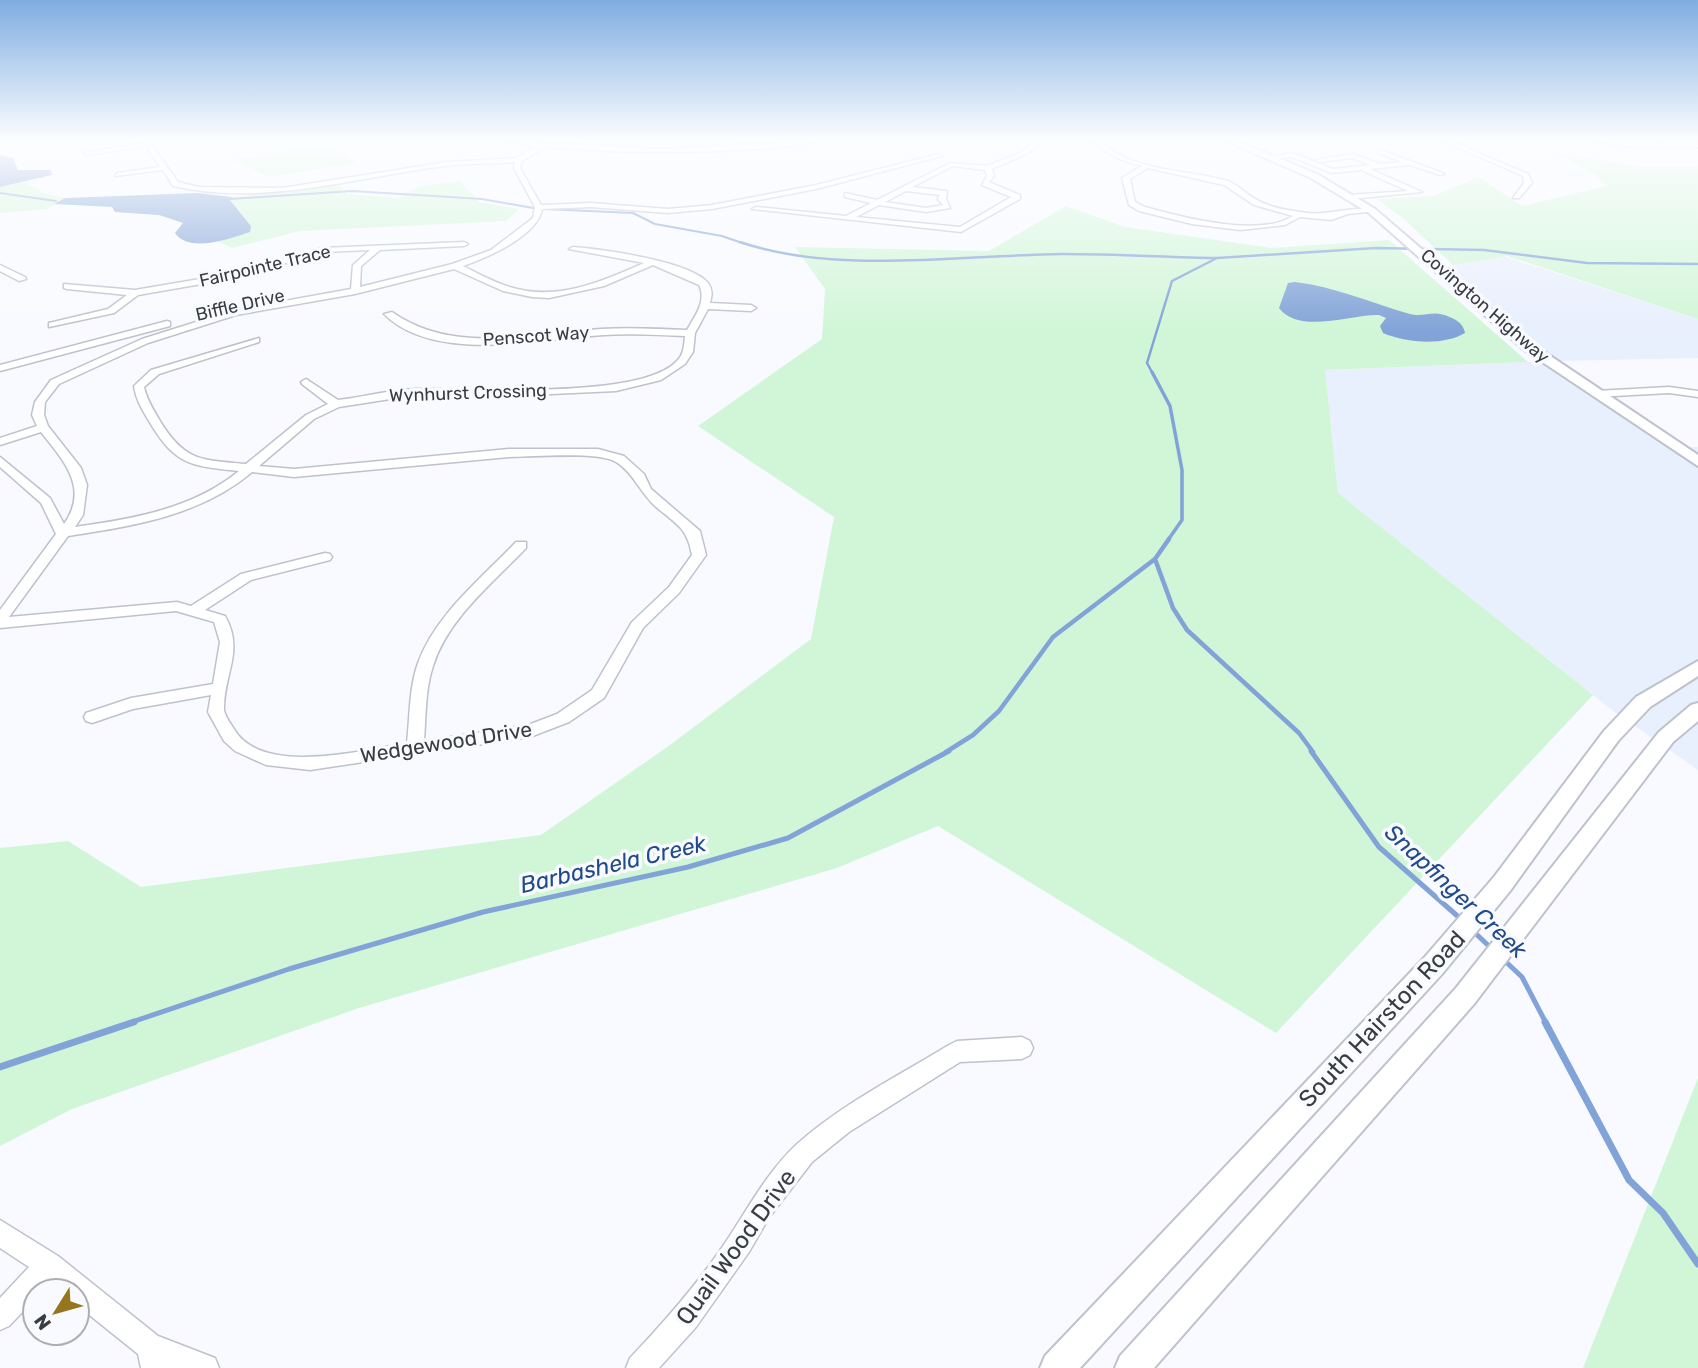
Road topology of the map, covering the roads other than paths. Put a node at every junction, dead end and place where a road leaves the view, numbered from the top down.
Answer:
1 (713, 205) edge
2 (871, 205) edge
3 (896, 205) edge
4 (947, 205) edge
5 (1004, 205) edge
6 (1135, 205) edge
7 (1255, 205) edge
8 (1363, 205) edge
9 (539, 207) joint
10 (756, 209) dead end
11 (1374, 212) junction
12 (1298, 216) junction
13 (848, 218) junction
14 (464, 244) dead end
15 (377, 249) junction
16 (573, 249) dead end
17 (650, 263) junction
18 (455, 266) junction
19 (0, 268) edge
20 (0, 284) edge
21 (67, 286) dead end
22 (355, 288) junction
23 (135, 293) junction
24 (705, 306) junction
25 (751, 308) dead end
26 (389, 314) dead end
27 (52, 326) dead end
28 (690, 333) junction
29 (256, 340) dead end
30 (67, 351) junction
31 (96, 362) junction
32 (1, 367) edge
33 (306, 382) dead end
34 (1596, 394) junction
35 (1698, 394) edge
36 (337, 404) junction
37 (43, 426) junction
38 (0, 442) edge
39 (0, 461) edge
40 (1698, 462) edge
41 (248, 468) junction
42 (62, 533) junction
43 (521, 545) dead end
44 (325, 556) dead end
45 (196, 609) junction
46 (0, 622) edge
47 (1698, 667) edge
48 (220, 688) junction
49 (1698, 710) edge
50 (92, 717) dead end
51 (415, 749) junction
52 (1022, 1048) dead end
53 (0, 1233) edge
54 (50, 1265) junction
55 (0, 1317) edge
56 (152, 1357) edge
57 (205, 1368) edge
58 (640, 1368) edge
59 (1057, 1368) edge
60 (1132, 1368) edge

1 - 9 street
2 - 13 street
3 - 4 street
5 - 13 street
6 - 12 street
7 - 12 street
8 - 11 main road, Covington Highway
9 - 18 street, Biffle Drive
10 - 13 street
11 - 12 street
11 - 34 main road, Covington Highway
14 - 15 street, Fairpointe Trace
15 - 22 street
15 - 23 street, Fairpointe Trace
16 - 17 street
17 - 18 street
17 - 24 street
18 - 22 street, Biffle Drive
19 - 20 street
21 - 23 street, Fairpointe Trace
22 - 30 street, Biffle Drive
22 - 31 street, Biffle Drive
23 - 27 street
24 - 25 street
24 - 28 street, Wynhurst Crossing
26 - 28 street, Penscot Way
28 - 36 street, Wynhurst Crossing
29 - 41 street, Wedgewood Drive
30 - 31 street
30 - 32 street, Biffle Drive
31 - 37 street, Biffle Drive
33 - 36 street
34 - 35 street
34 - 40 main road, Covington Highway
36 - 41 street, Wynhurst Crossing
37 - 38 street
37 - 42 street
39 - 42 street
41 - 42 street, Wynhurst Crossing
41 - 51 street, Wedgewood Drive
42 - 46 street
43 - 51 street
44 - 45 street
45 - 46 street
45 - 48 street, Wedgewood Drive
47 - 59 main road, South Hairston Road
48 - 50 street
48 - 51 street, Wedgewood Drive
49 - 60 main road, South Hairston Road
52 - 58 street, Quail Wood Drive
53 - 54 street
54 - 55 street
54 - 56 street
56 - 57 street

